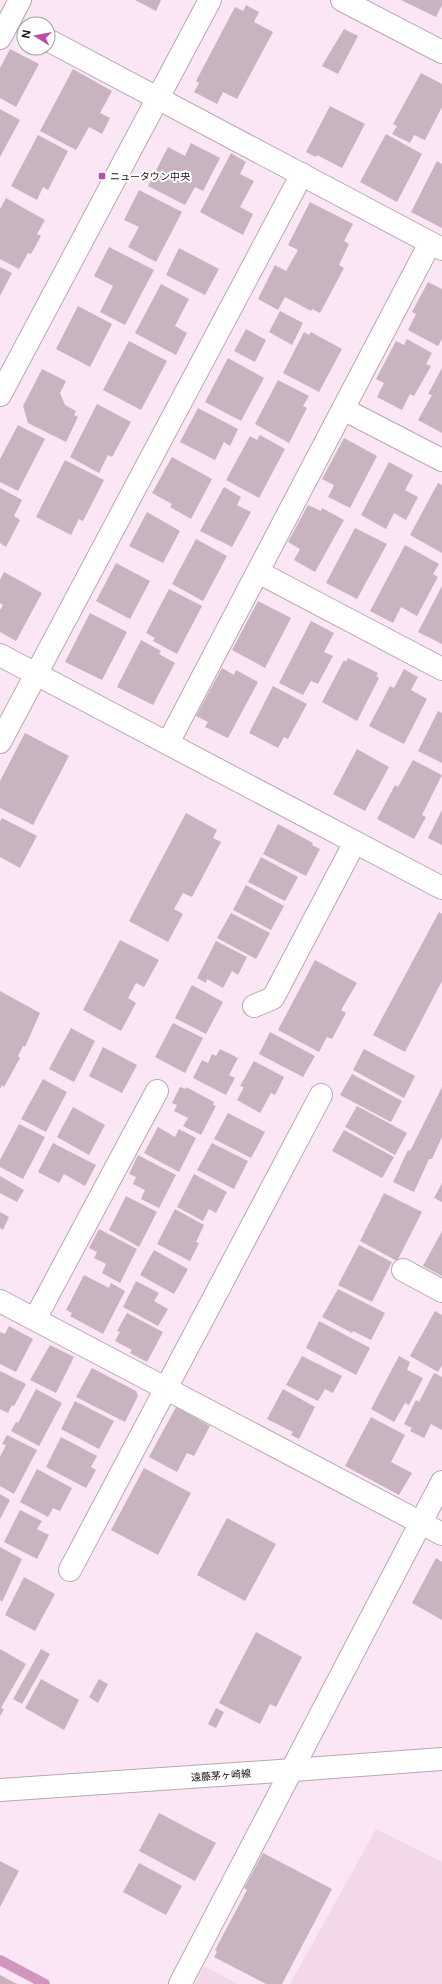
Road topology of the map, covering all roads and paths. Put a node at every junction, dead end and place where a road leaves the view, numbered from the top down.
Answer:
1 (20, 0) edge
2 (210, 0) edge
3 (342, 0) edge
4 (8, 25) edge
5 (56, 44) edge
6 (442, 52) edge
7 (157, 98) junction
8 (302, 174) junction
9 (436, 246) edge
10 (0, 395) edge
11 (343, 408) junction
12 (442, 460) edge
13 (258, 572) junction
14 (0, 655) edge
15 (442, 669) edge
16 (36, 674) junction
17 (0, 742) edge
18 (168, 743) junction
19 (355, 842) junction
20 (442, 888) edge
21 (254, 1006) dead end
22 (157, 1092) dead end
23 (321, 1095) dead end
24 (403, 1270) dead end
25 (442, 1291) edge
26 (0, 1301) edge
27 (35, 1319) junction
28 (167, 1389) junction
29 (442, 1482) edge
30 (421, 1522) junction
31 (442, 1534) edge
32 (70, 1570) dead end
33 (442, 1759) edge
34 (293, 1770) junction
35 (0, 1790) edge
36 (180, 1984) edge

1 - 4 street
2 - 7 street
3 - 6 street
5 - 7 street
7 - 8 street
7 - 10 street
8 - 9 street
8 - 16 street
9 - 11 street
11 - 12 street
11 - 13 street
13 - 15 street
13 - 18 street
14 - 16 street
16 - 17 street
16 - 18 street
18 - 19 street
19 - 20 street
19 - 21 street
22 - 27 street
23 - 28 street
24 - 25 street
26 - 27 street
27 - 28 street
28 - 30 street
28 - 32 street
29 - 30 street
30 - 31 street
30 - 34 street
33 - 34 street, 遠藤茅ヶ崎線
34 - 35 street, 遠藤茅ヶ崎線
34 - 36 street

